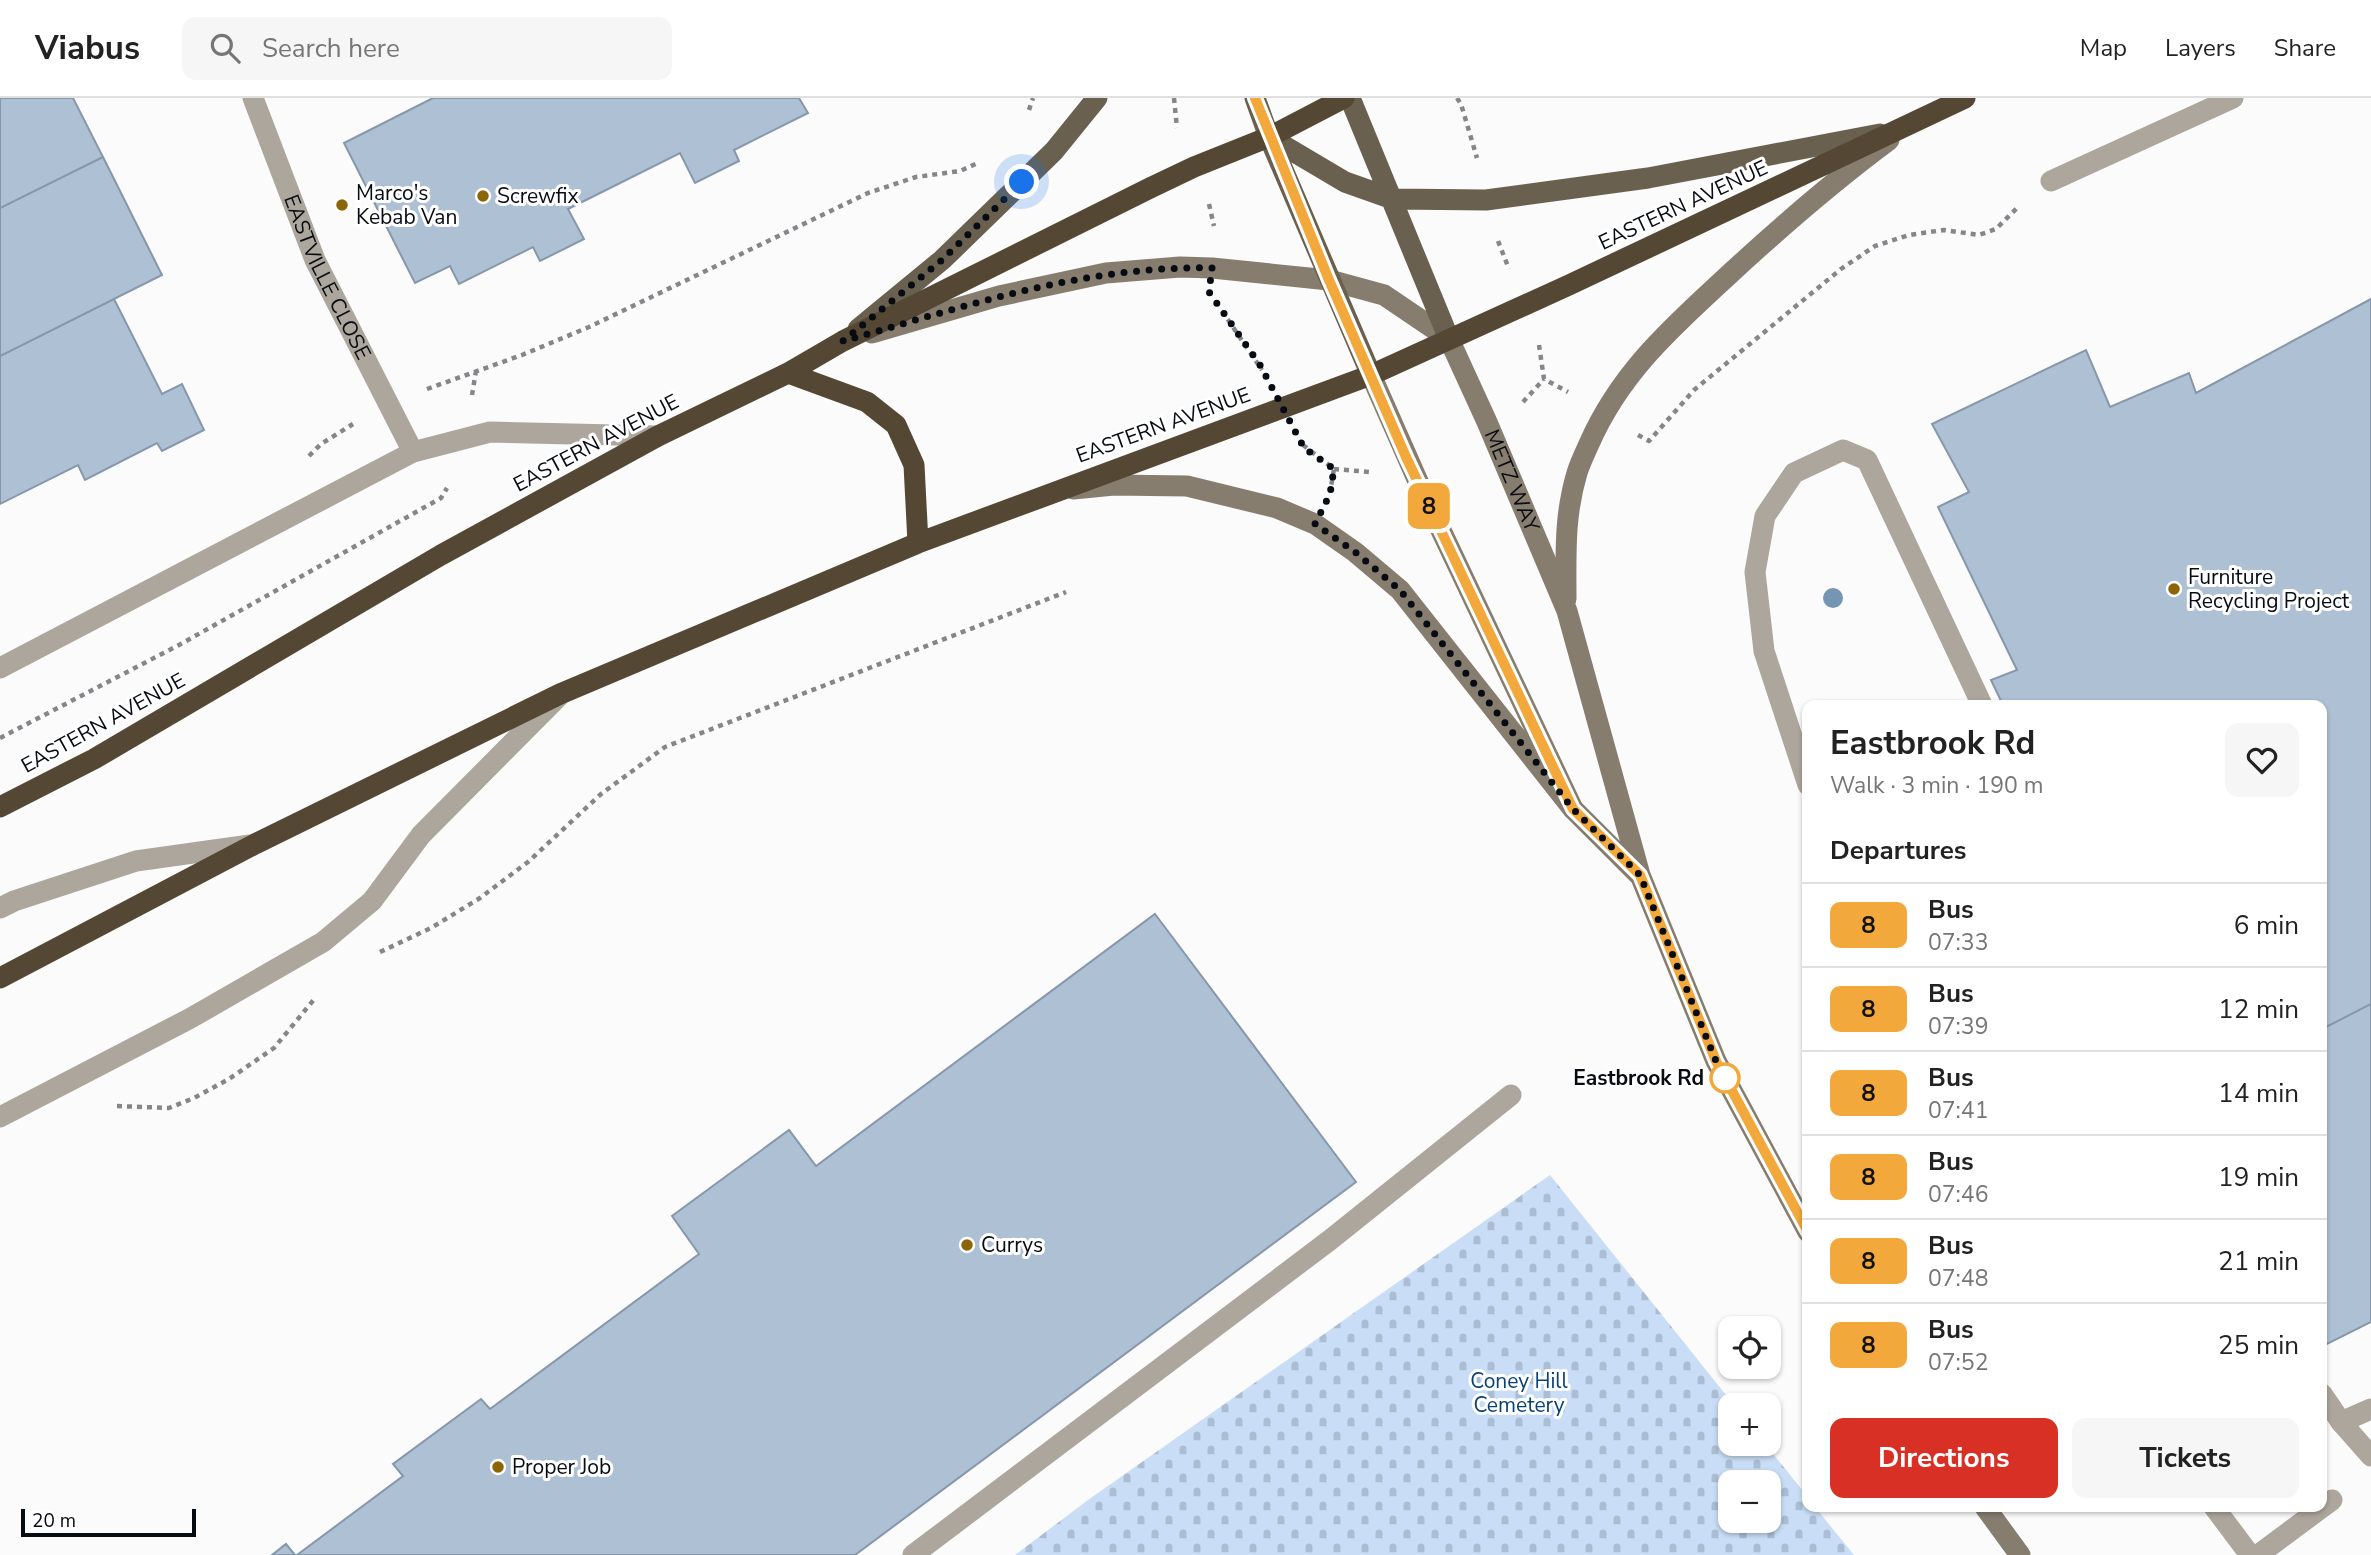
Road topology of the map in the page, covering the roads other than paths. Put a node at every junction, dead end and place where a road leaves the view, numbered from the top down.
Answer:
1 (253, 98) edge
2 (1097, 98) edge
3 (1255, 98) edge
4 (1344, 98) edge
5 (1350, 98) edge
6 (2233, 98) edge
7 (1952, 100) edge
8 (1902, 130) junction
9 (1269, 137) junction
10 (2051, 181) road end
11 (1393, 199) junction
12 (1329, 280) junction
13 (1449, 339) junction
14 (843, 341) junction
15 (789, 373) junction
16 (1371, 374) junction
17 (658, 436) junction
18 (413, 452) junction
19 (1055, 491) junction
20 (918, 543) junction
21 (1567, 611) junction
22 (0, 668) edge
23 (560, 694) junction
24 (1980, 700) edge
25 (1802, 767) edge
26 (0, 807) edge
27 (1573, 809) junction
28 (256, 845) junction
29 (1640, 875) junction
30 (0, 908) edge
31 (0, 978) edge
32 (1511, 1095) dead end
33 (0, 1117) edge
34 (1802, 1221) edge
35 (2327, 1401) edge
36 (2371, 1409) edge
37 (2327, 1411) edge
38 (2341, 1422) junction
39 (2371, 1456) edge
40 (2332, 1500) dead end
41 (2327, 1504) edge
42 (1989, 1512) edge
43 (2218, 1512) edge
44 (2316, 1512) edge
45 (913, 1555) edge
46 (2020, 1555) edge
47 (2250, 1555) edge
48 (2258, 1555) edge

1 - 18 lane, EASTVILLE CLOSE
2 - 14 main road
3 - 9 main road, METZ WAY
4 - 9 highway, EASTERN AVENUE
5 - 11 main road, METZ WAY
6 - 10 lane
7 - 8 highway, EASTERN AVENUE
8 - 11 main road
8 - 13 highway, EASTERN AVENUE
8 - 21 street
9 - 11 main road
9 - 12 main road, METZ WAY
9 - 14 highway, EASTERN AVENUE
11 - 13 main road, METZ WAY
12 - 13 street
12 - 14 street
12 - 16 main road, METZ WAY
13 - 16 highway, EASTERN AVENUE
13 - 21 street, METZ WAY
14 - 15 highway, EASTERN AVENUE
15 - 17 highway, EASTERN AVENUE
15 - 20 highway
16 - 19 highway, EASTERN AVENUE
16 - 27 street, METZ WAY
17 - 18 lane
17 - 26 highway, EASTERN AVENUE
18 - 22 lane
19 - 20 highway, EASTERN AVENUE
19 - 27 street
20 - 23 highway, EASTERN AVENUE
21 - 29 street, METZ WAY
23 - 28 highway, EASTERN AVENUE
23 - 33 lane, EASTERN AVENUE
24 - 25 lane
27 - 29 street, METZ WAY
28 - 30 lane
28 - 31 highway, EASTERN AVENUE
29 - 34 street, METZ WAY
32 - 45 lane
35 - 38 lane
36 - 38 lane
37 - 38 lane
38 - 39 lane
40 - 41 lane
42 - 46 street
43 - 47 lane
44 - 48 lane

